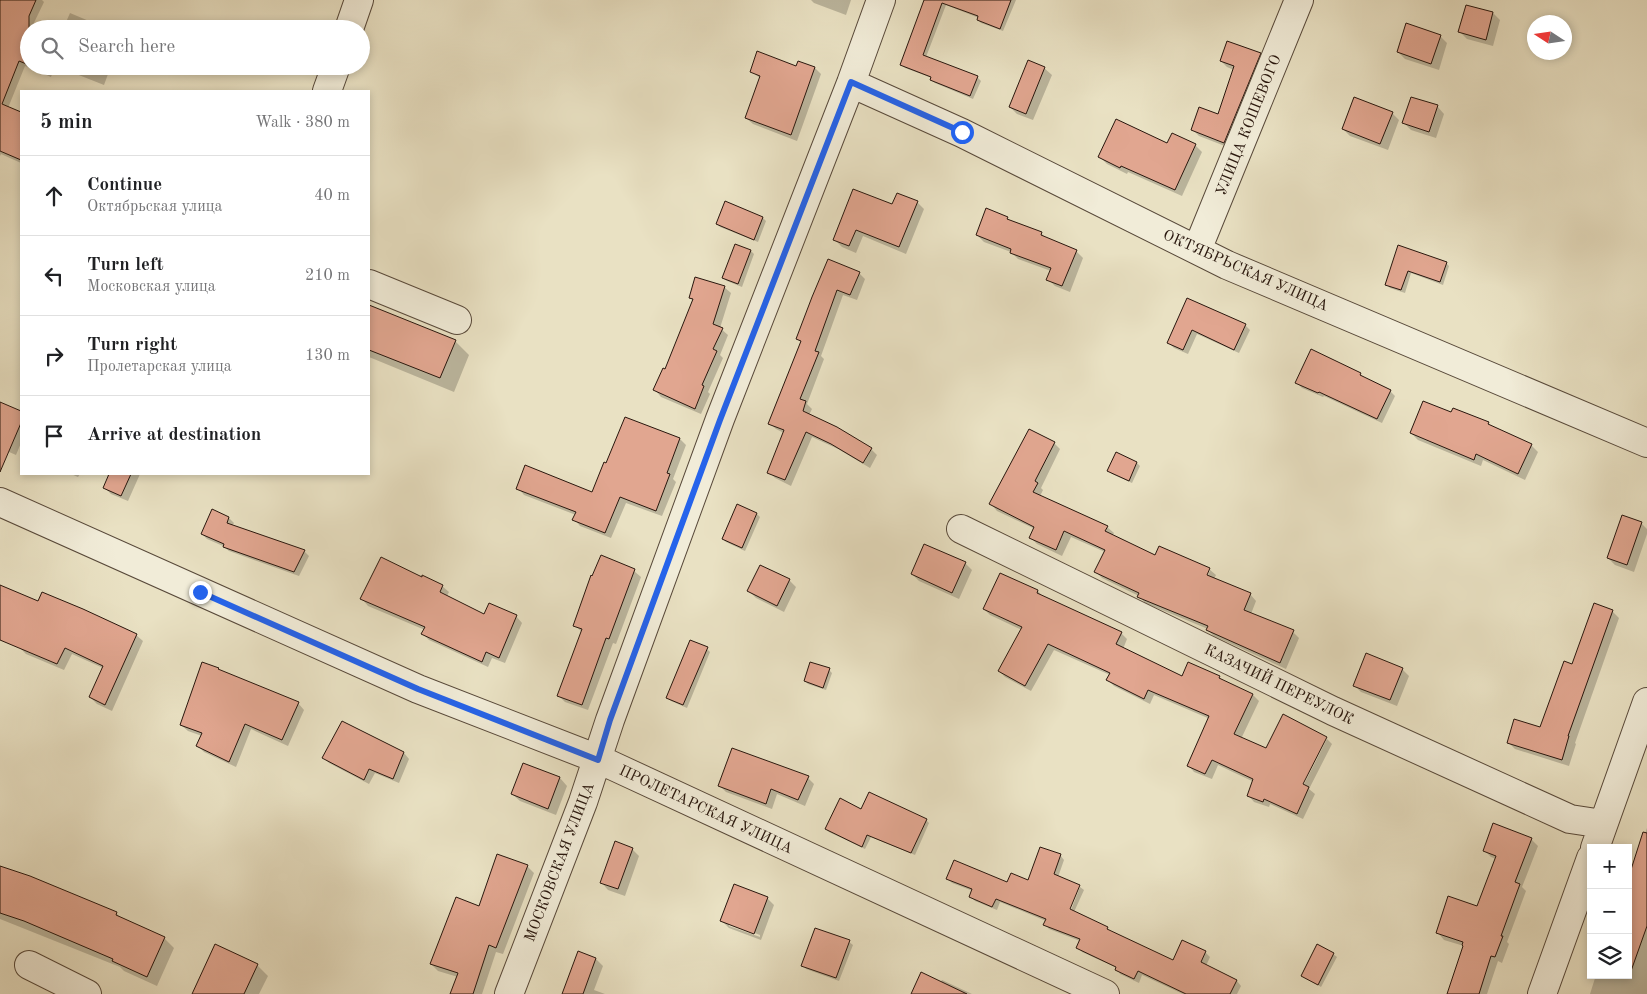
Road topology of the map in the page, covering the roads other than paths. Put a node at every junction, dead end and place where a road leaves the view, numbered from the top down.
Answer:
1 (359, 0) edge
2 (882, 0) edge
3 (1299, 0) edge
4 (352, 20) edge
5 (333, 75) edge
6 (851, 82) junction
7 (327, 90) edge
8 (1198, 250) junction
9 (370, 284) edge
10 (457, 320) dead end
11 (1647, 443) edge
12 (0, 502) edge
13 (961, 529) dead end
14 (1647, 702) edge
15 (598, 760) junction
16 (1599, 836) edge
17 (1587, 869) edge
18 (29, 965) dead end
19 (87, 994) edge
20 (509, 994) edge
21 (1105, 994) edge
22 (1542, 994) edge

1 - 4 street
2 - 6 street, МОСКОВСКАЯ УЛИЦА
3 - 8 street, УЛИЦА КОШЕВОГО
5 - 7 street
6 - 8 street, ОКТЯБРЬСКАЯ УЛИЦА
6 - 15 street, МОСКОВСКАЯ УЛИЦА
8 - 11 street, ОКТЯБРЬСКАЯ УЛИЦА
9 - 10 street
12 - 15 street, ПРОЛЕТАРСКАЯ УЛИЦА
13 - 16 street, КАЗАЧИЙ ПЕРЕУЛОК
14 - 16 street
15 - 20 street, МОСКОВСКАЯ УЛИЦА
15 - 21 street, ПРОЛЕТАРСКАЯ УЛИЦА
17 - 22 street
18 - 19 street

